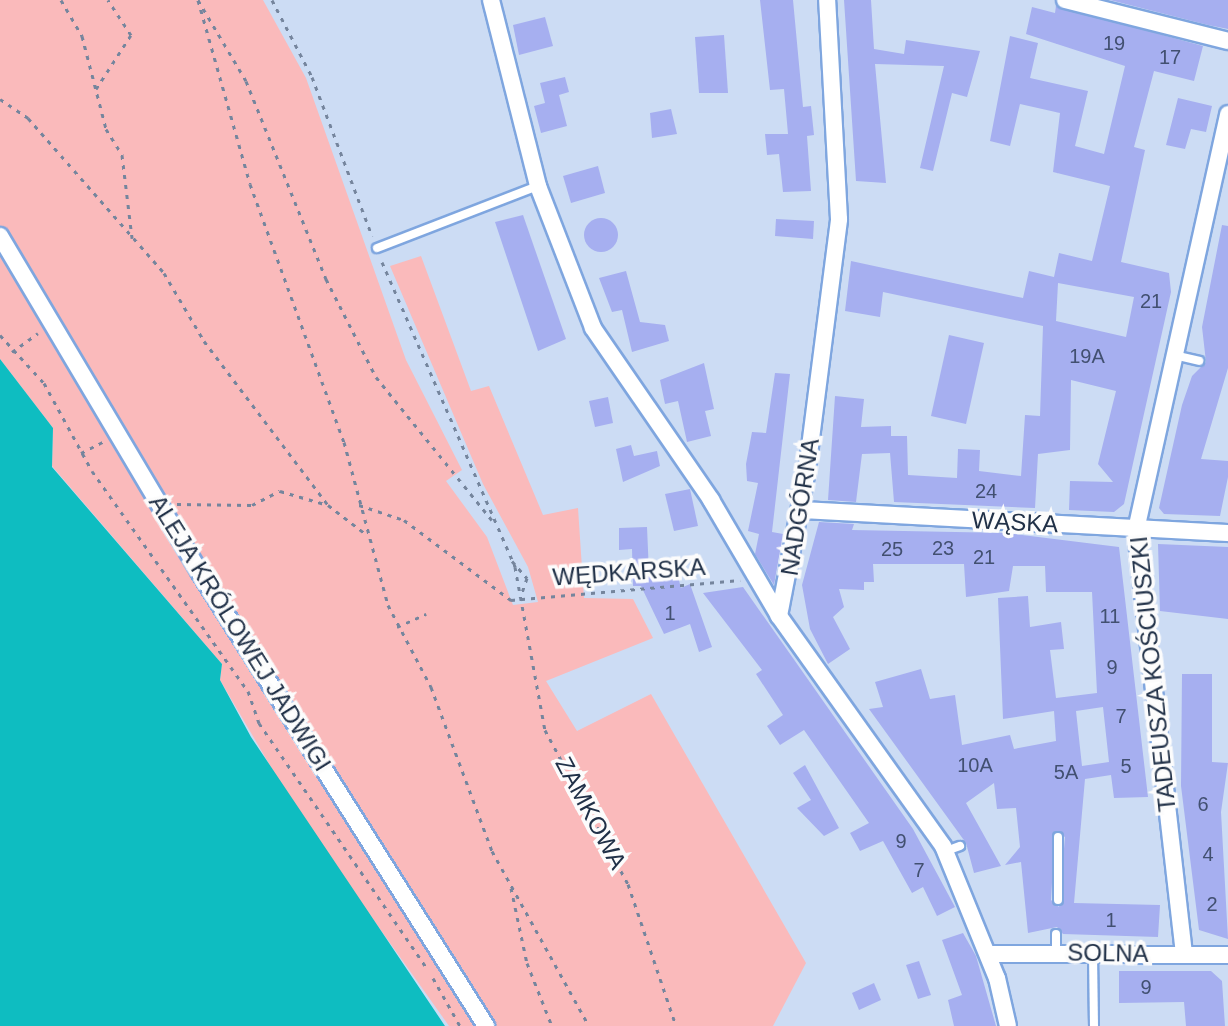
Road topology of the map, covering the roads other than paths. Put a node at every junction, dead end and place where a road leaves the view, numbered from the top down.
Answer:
1 (491, 0) edge
2 (827, 0) edge
3 (1065, 0) edge
4 (1228, 41) edge
5 (1228, 114) edge
6 (538, 186) junction
7 (0, 236) edge
8 (377, 248) dead end
9 (1174, 355) junction
10 (1199, 361) dead end
11 (801, 510) junction
12 (1136, 530) junction
13 (1228, 533) edge
14 (777, 619) junction
15 (1058, 837) dead end
16 (1058, 900) dead end
17 (1056, 934) dead end
18 (1056, 952) junction
19 (1093, 953) junction
20 (988, 954) junction
21 (1184, 954) junction
22 (1228, 955) edge
23 (486, 1026) edge
24 (1008, 1026) edge
25 (1094, 1026) edge

1 - 6 street
2 - 11 street, NADGÓRNA
3 - 4 street
5 - 9 street, TADEUSZA KOŚCIUSZKI
6 - 8 lane
6 - 14 street
7 - 23 street, ALEJA KRÓLOWEJ JADWIGI
9 - 10 lane
9 - 12 street, TADEUSZA KOŚCIUSZKI
11 - 12 street, WĄSKA
11 - 14 street, NADGÓRNA
12 - 13 street, WĄSKA
12 - 21 street, TADEUSZA KOŚCIUSZKI
14 - 20 street
15 - 16 lane
17 - 18 lane
18 - 19 street, SOLNA
18 - 20 street, SOLNA
19 - 21 street, SOLNA
19 - 25 lane
20 - 24 street
21 - 22 street, SOLNA

